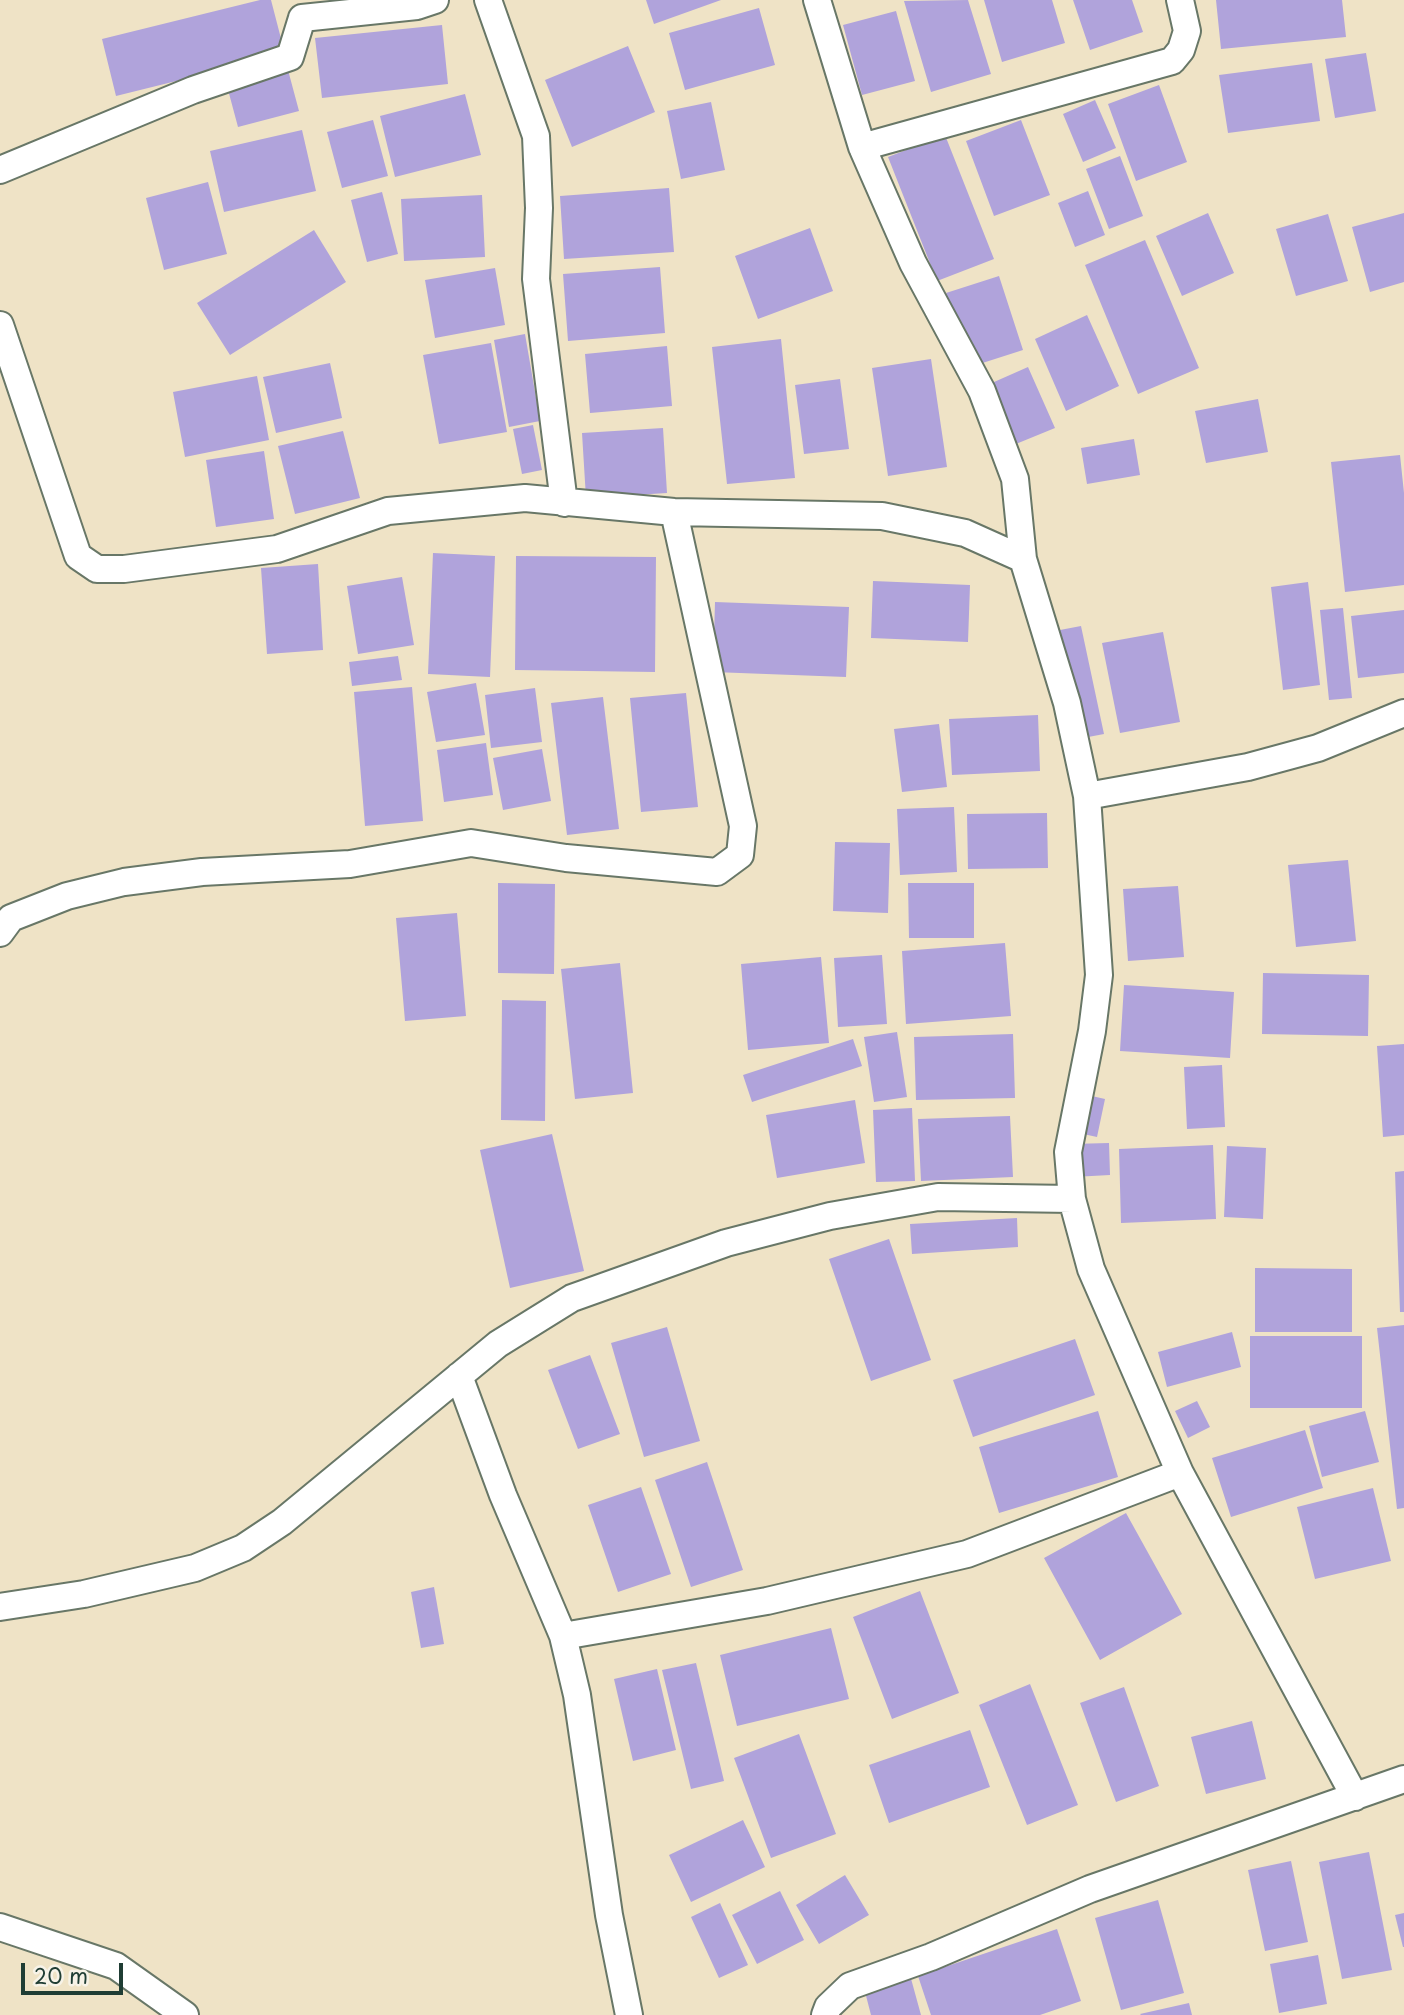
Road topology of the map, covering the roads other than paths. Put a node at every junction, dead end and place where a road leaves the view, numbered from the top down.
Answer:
1 (435, 0) edge
2 (488, 0) edge
3 (817, 0) edge
4 (1180, 0) edge
5 (296, 9) edge
6 (862, 147) junction
7 (0, 170) edge
8 (0, 324) edge
9 (564, 503) junction
10 (674, 512) junction
11 (1023, 559) junction
12 (1404, 713) edge
13 (1087, 796) junction
14 (0, 933) edge
15 (1072, 1199) junction
16 (459, 1376) junction
17 (1180, 1473) junction
18 (0, 1607) edge
19 (564, 1636) junction
20 (1404, 1779) edge
21 (1354, 1797) junction
22 (0, 1927) edge
23 (185, 2015) edge
24 (629, 2015) edge
25 (825, 2015) edge

1 - 5 street
2 - 9 street
3 - 6 street
4 - 6 street
5 - 7 street
6 - 11 street
8 - 9 street
9 - 10 street
10 - 11 street
10 - 14 street
11 - 13 street
12 - 13 street
13 - 15 street
15 - 16 street
15 - 17 street
16 - 18 street
16 - 19 street
17 - 19 street
17 - 21 street
19 - 24 street
20 - 21 street
21 - 25 street
22 - 23 street

